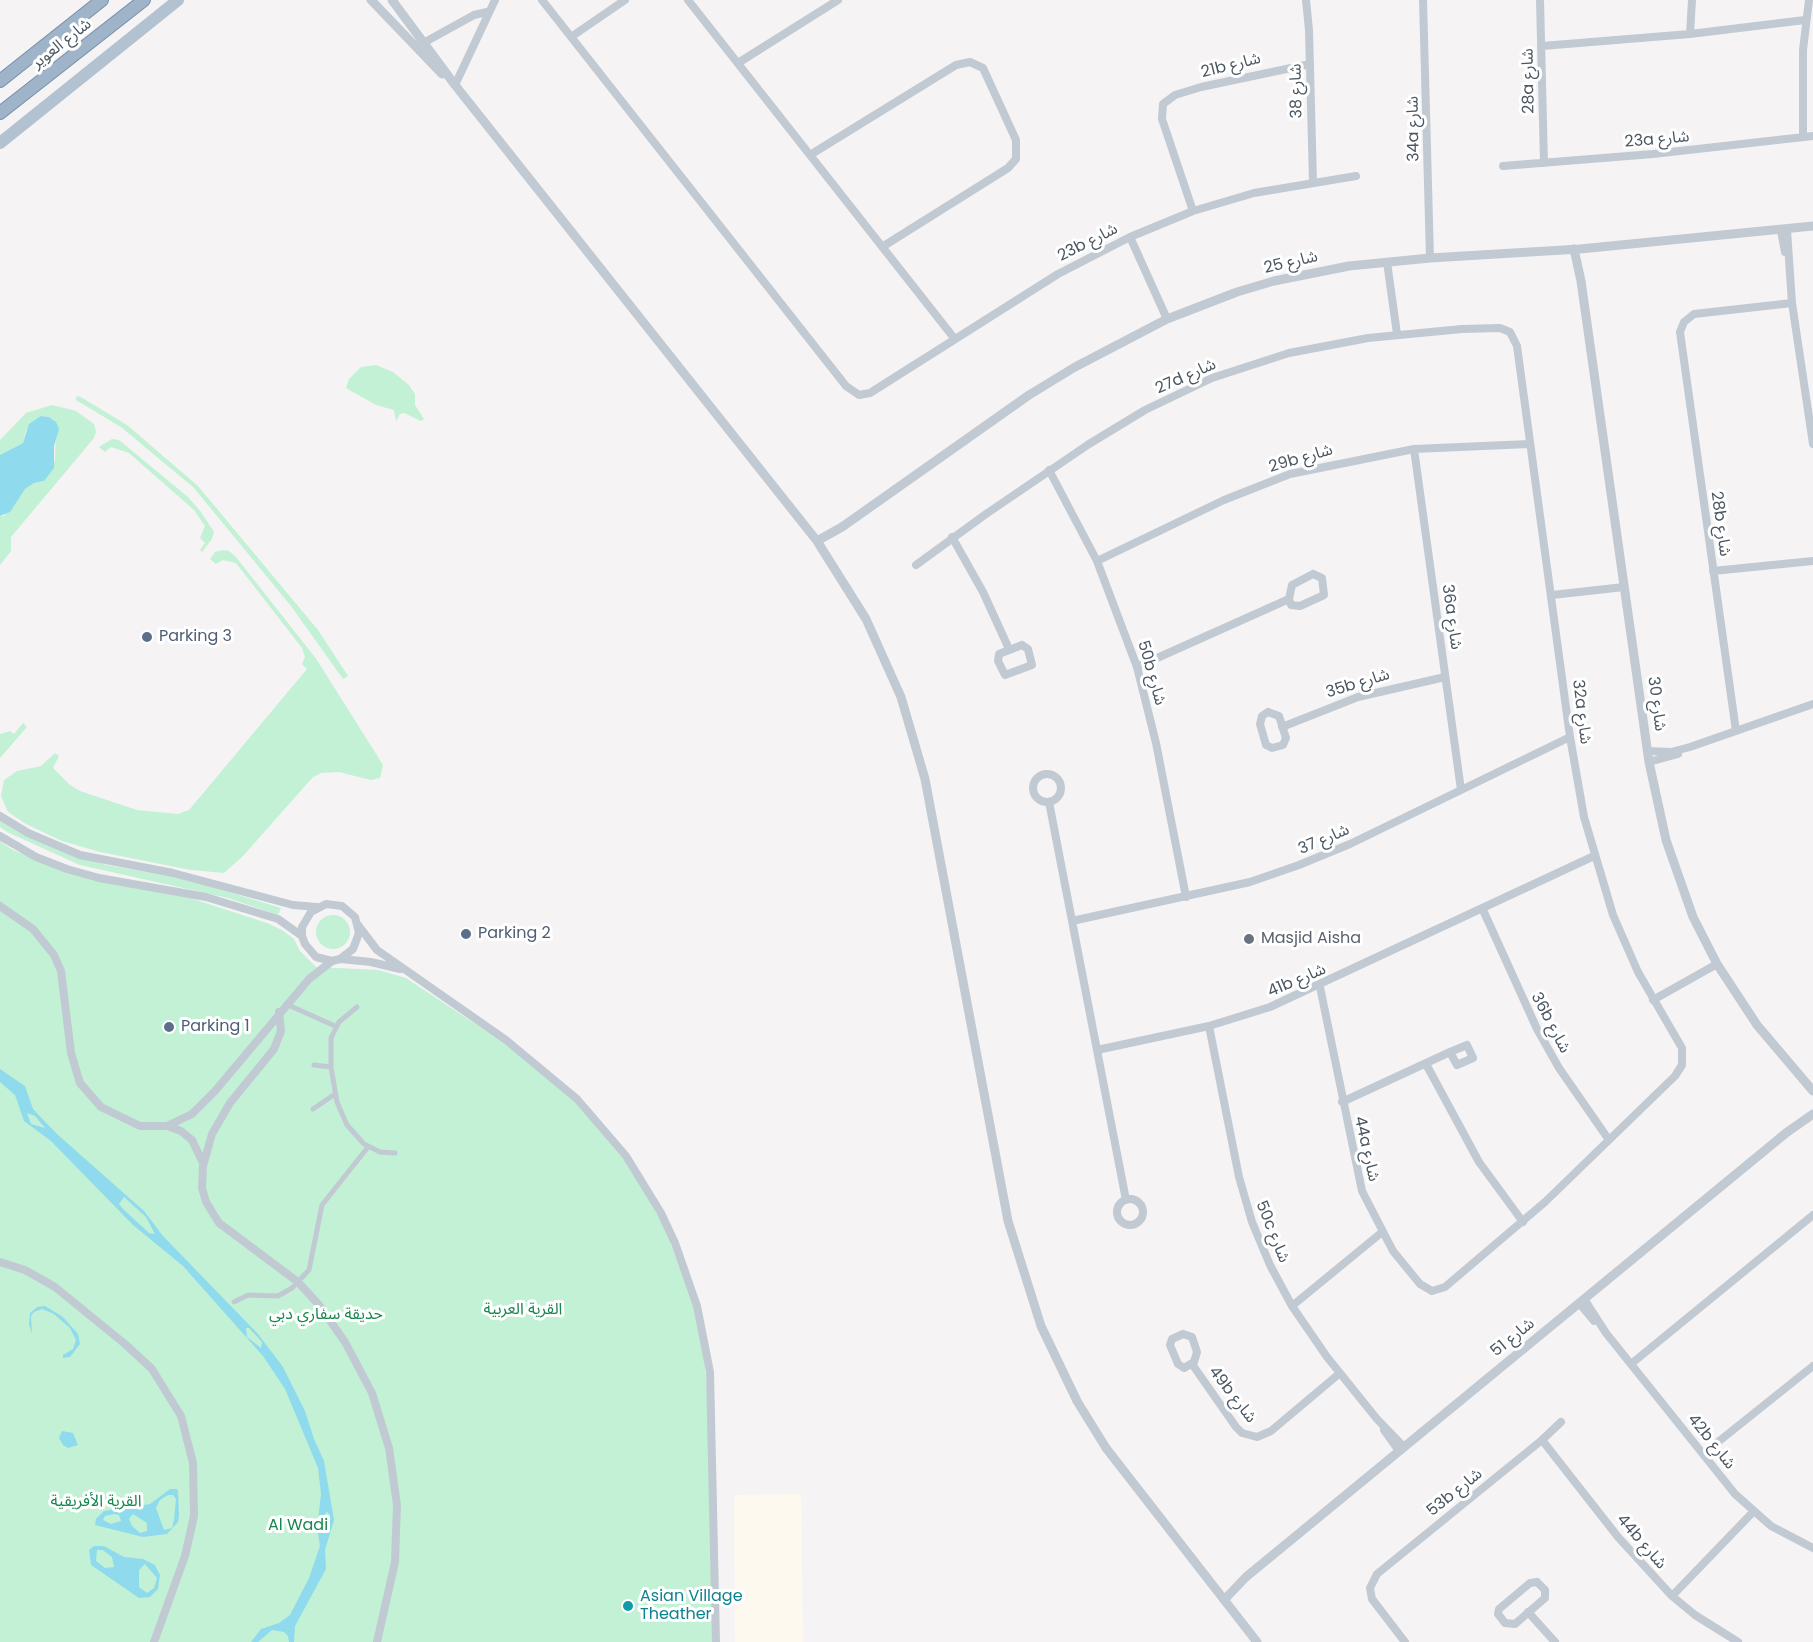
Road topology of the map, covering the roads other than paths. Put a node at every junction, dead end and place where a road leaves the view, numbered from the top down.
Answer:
1 (102, 0) edge
2 (144, 0) edge
3 (178, 0) edge
4 (372, 0) edge
5 (392, 0) edge
6 (495, 0) edge
7 (542, 0) edge
8 (625, 0) edge
9 (688, 0) edge
10 (838, 0) edge
11 (1306, 0) edge
12 (1423, 0) edge
13 (1540, 0) edge
14 (1692, 0) edge
15 (1809, 0) edge
16 (487, 12) junction
17 (1806, 21) junction
18 (1690, 34) junction
19 (571, 37) junction
20 (425, 42) junction
21 (1542, 46) junction
22 (738, 63) junction
23 (1310, 64) junction
24 (0, 81) edge
25 (456, 85) junction
26 (0, 113) edge
27 (1813, 135) edge
28 (1803, 137) junction
29 (0, 143) edge
30 (810, 155) junction
31 (1544, 162) junction
32 (1503, 166) dead end
33 (1356, 176) dead end
34 (1313, 182) junction
35 (1193, 212) junction
36 (1813, 226) edge
37 (1784, 231) junction
38 (1130, 237) junction
39 (882, 247) junction
40 (1577, 249) junction
41 (1430, 258) junction
42 (1387, 262) junction
43 (1792, 303) junction
44 (1167, 319) junction
45 (1510, 332) joint
46 (1397, 334) junction
47 (954, 338) junction
48 (1529, 444) junction
49 (1813, 444) edge
50 (1413, 449) junction
51 (1049, 470) junction
52 (952, 537) junction
53 (819, 544) junction
54 (1097, 561) junction
55 (1813, 561) edge
56 (916, 565) dead end
57 (1713, 571) junction
58 (1624, 587) junction
59 (1552, 595) junction
60 (1288, 599) junction
61 (1009, 649) junction
62 (1137, 667) junction
63 (1445, 676) junction
64 (1813, 704) edge
65 (1282, 727) junction
66 (1736, 731) junction
67 (1570, 737) junction
68 (1690, 747) junction
69 (1648, 751) junction
70 (1650, 762) junction
71 (1461, 790) junction
72 (1049, 802) dead end
73 (0, 816) edge
74 (0, 836) edge
75 (1594, 856) junction
76 (1186, 897) junction
77 (0, 906) edge
78 (318, 907) junction
79 (1483, 910) junction
80 (1072, 921) junction
81 (358, 925) junction
82 (302, 936) junction
83 (336, 960) junction
84 (1717, 964) junction
85 (408, 971) junction
86 (1320, 987) junction
87 (1653, 999) junction
88 (286, 1004) junction
89 (357, 1007) dead end
90 (279, 1012) junction
91 (335, 1026) junction
92 (1209, 1026) junction
93 (1097, 1050) junction
94 (1450, 1052) dead end
95 (1426, 1064) junction
96 (314, 1065) dead end
97 (332, 1067) junction
98 (1813, 1091) edge
99 (335, 1094) junction
100 (1342, 1102) junction
101 (1813, 1106) edge
102 (313, 1109) dead end
103 (1813, 1114) edge
104 (1800, 1122) junction
105 (167, 1126) junction
106 (1609, 1140) junction
107 (368, 1147) junction
108 (396, 1153) dead end
109 (203, 1166) junction
110 (1126, 1200) dead end
111 (1813, 1215) edge
112 (1523, 1222) junction
113 (1381, 1233) junction
114 (0, 1262) edge
115 (298, 1282) junction
116 (1581, 1301) junction
117 (234, 1302) dead end
118 (1292, 1306) junction
119 (1631, 1364) junction
120 (1192, 1365) junction
121 (1813, 1366) edge
122 (1340, 1373) junction
123 (1561, 1422) dead end
124 (1542, 1440) junction
125 (1402, 1449) junction
126 (1703, 1454) junction
127 (1753, 1512) junction
128 (1813, 1548) edge
129 (1672, 1596) junction
130 (1222, 1598) junction
131 (1528, 1612) junction
132 (154, 1642) edge
133 (377, 1642) edge
134 (716, 1642) edge
135 (1257, 1642) edge
136 (1405, 1642) edge
137 (1555, 1642) edge
138 (1738, 1642) edge

1 - 24 highway, شارع العوير
2 - 26 highway, شارع العوير
3 - 29 main road
4 - 25 street
5 - 20 street
6 - 16 street
7 - 19 street
8 - 19 street
9 - 22 street
10 - 22 street
11 - 23 street, شارع 38
12 - 41 street, 34a شارع
13 - 21 street, 28a شارع
14 - 18 street
15 - 17 street
16 - 20 street
16 - 25 street
17 - 18 street
17 - 28 street
18 - 21 street
19 - 47 street, 23b شارع
20 - 25 street
21 - 31 street, 28a شارع
22 - 30 street
23 - 34 street, شارع 38
23 - 35 street, 21b شارع
25 - 53 street
27 - 28 street, 23a شارع
28 - 31 street, 23a شارع
30 - 39 street
30 - 39 street
31 - 32 street, 23a شارع
33 - 34 street, 23b شارع
34 - 35 street, 23b شارع
35 - 38 street, 23b شارع
36 - 37 street, شارع 25
37 - 40 street, شارع 25
37 - 43 street
38 - 44 street
38 - 47 street, 23b شارع
39 - 47 street
40 - 41 street, شارع 25
40 - 58 street, شارع 30
41 - 42 street, شارع 25
42 - 44 street, شارع 25
42 - 46 street
43 - 49 street
43 - 57 street, 28b شارع
44 - 53 street, شارع 25
45 - 46 street, 27d شارع
45 - 48 street, 32a شارع
46 - 51 street, 27d شارع
48 - 50 street, 29b شارع
48 - 59 street, 32a شارع
50 - 54 street, 29b شارع
50 - 63 street, 36a شارع
51 - 52 street, 27d شارع
51 - 54 street, 50b شارع
52 - 56 street, 27d شارع
52 - 61 street
53 - 130 street
54 - 62 street, 50b شارع
55 - 57 street
57 - 66 street, 28b شارع
58 - 59 street
58 - 69 street, شارع 30
59 - 67 street, 32a شارع
60 - 60 street
60 - 62 street
61 - 61 street
62 - 76 street, 50b شارع
63 - 65 street, 35b شارع
63 - 71 street, 36a شارع
64 - 66 street
65 - 65 street
66 - 68 street
67 - 71 street, شارع 37
67 - 75 street, 32a شارع
68 - 69 street
68 - 70 street
69 - 70 street, شارع 30
70 - 84 street, شارع 30
71 - 76 street, شارع 37
72 - 80 street
73 - 78 street
74 - 82 street
75 - 79 street, 41b شارع
75 - 87 street, 32a شارع
76 - 80 street, شارع 37
77 - 105 street
78 - 81 street
78 - 82 street
79 - 86 street, 41b شارع
79 - 106 street, 36b شارع
80 - 93 street
81 - 83 street
81 - 85 street
82 - 83 street
83 - 85 street
83 - 88 street
84 - 87 street
84 - 98 street, شارع 30
85 - 134 street
86 - 92 street, 41b شارع
86 - 100 street, 44a شارع
87 - 106 street, 32a شارع
88 - 90 street
88 - 91 street
89 - 91 street
90 - 105 street
90 - 109 street
91 - 97 street
92 - 93 street, 41b شارع
92 - 118 street, 50c شارع
93 - 110 street
94 - 95 street
95 - 100 street
95 - 112 street
96 - 97 street
97 - 99 street
99 - 102 street
99 - 107 street
100 - 113 street, 44a شارع
101 - 104 street, شارع 51
103 - 104 street, شارع 51
104 - 116 street, شارع 51
105 - 109 street
106 - 112 street
107 - 108 street
107 - 115 street
109 - 115 street
111 - 119 street
112 - 113 street, 44a شارع
113 - 118 street
114 - 132 street
115 - 117 street
115 - 133 street
116 - 119 street, 42b شارع
116 - 125 street, شارع 51
118 - 122 street, 50c شارع
119 - 126 street, 42b شارع
120 - 120 street
120 - 122 street, 49b شارع
121 - 126 street
122 - 125 street, 50c شارع
123 - 124 street, 53b شارع
124 - 129 street, 44b شارع
124 - 136 street, 53b شارع
125 - 130 street, شارع 51
126 - 127 street, 42b شارع
127 - 128 street, 42b شارع
127 - 129 street
129 - 138 street, 44b شارع
130 - 135 street
131 - 131 street
131 - 137 street

